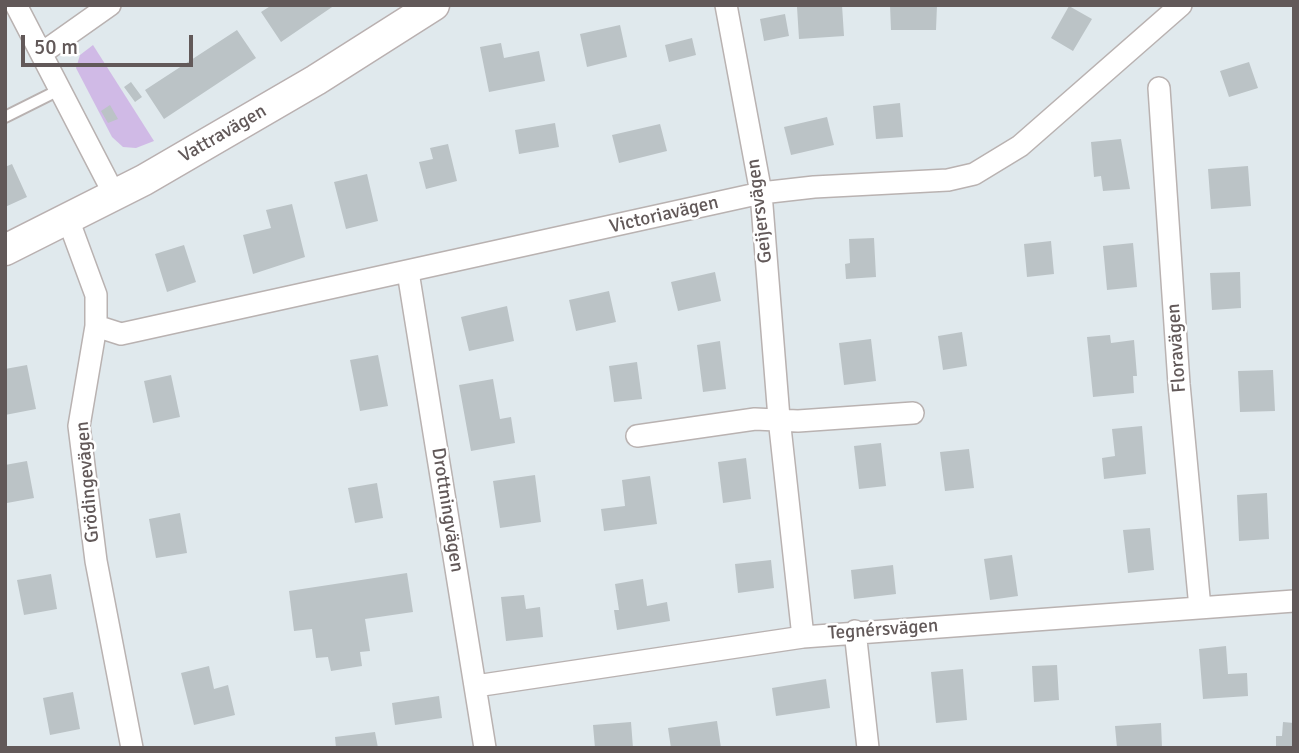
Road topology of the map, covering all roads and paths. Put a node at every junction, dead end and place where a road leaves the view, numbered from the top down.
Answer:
1 (16, 5) edge
2 (110, 5) edge
3 (434, 5) edge
4 (726, 5) edge
5 (1181, 5) edge
6 (42, 53) junction
7 (1159, 88) dead end
8 (61, 89) junction
9 (5, 117) edge
10 (761, 193) junction
11 (114, 194) junction
12 (68, 219) junction
13 (5, 250) edge
14 (408, 272) junction
15 (96, 326) junction
16 (913, 413) dead end
17 (779, 418) junction
18 (637, 436) dead end
19 (1294, 601) edge
20 (1200, 608) junction
21 (855, 631) junction
22 (803, 637) junction
23 (476, 686) junction
24 (132, 748) edge
25 (485, 748) edge
26 (868, 748) edge

1 - 6 street
2 - 6 street
3 - 11 street, Vattravägen
4 - 10 street, Geijersvägen
5 - 10 street, Victoriavägen
6 - 8 street
7 - 20 street, Floravägen
8 - 9 lane
8 - 11 street
10 - 14 street, Victoriavägen
10 - 17 street, Geijersvägen
11 - 12 street, Vattravägen
12 - 13 street, Vattravägen
12 - 15 street, Grödingevägen
14 - 15 street, Victoriavägen
14 - 23 street, Drottningvägen
15 - 24 street, Grödingevägen
16 - 17 street
17 - 18 street
17 - 22 street, Geijersvägen
19 - 20 street, Tegnérsvägen
20 - 21 street, Tegnérsvägen
21 - 22 street, Tegnérsvägen
21 - 26 street
22 - 23 street, Tegnérsvägen
23 - 25 street, Drottningvägen

